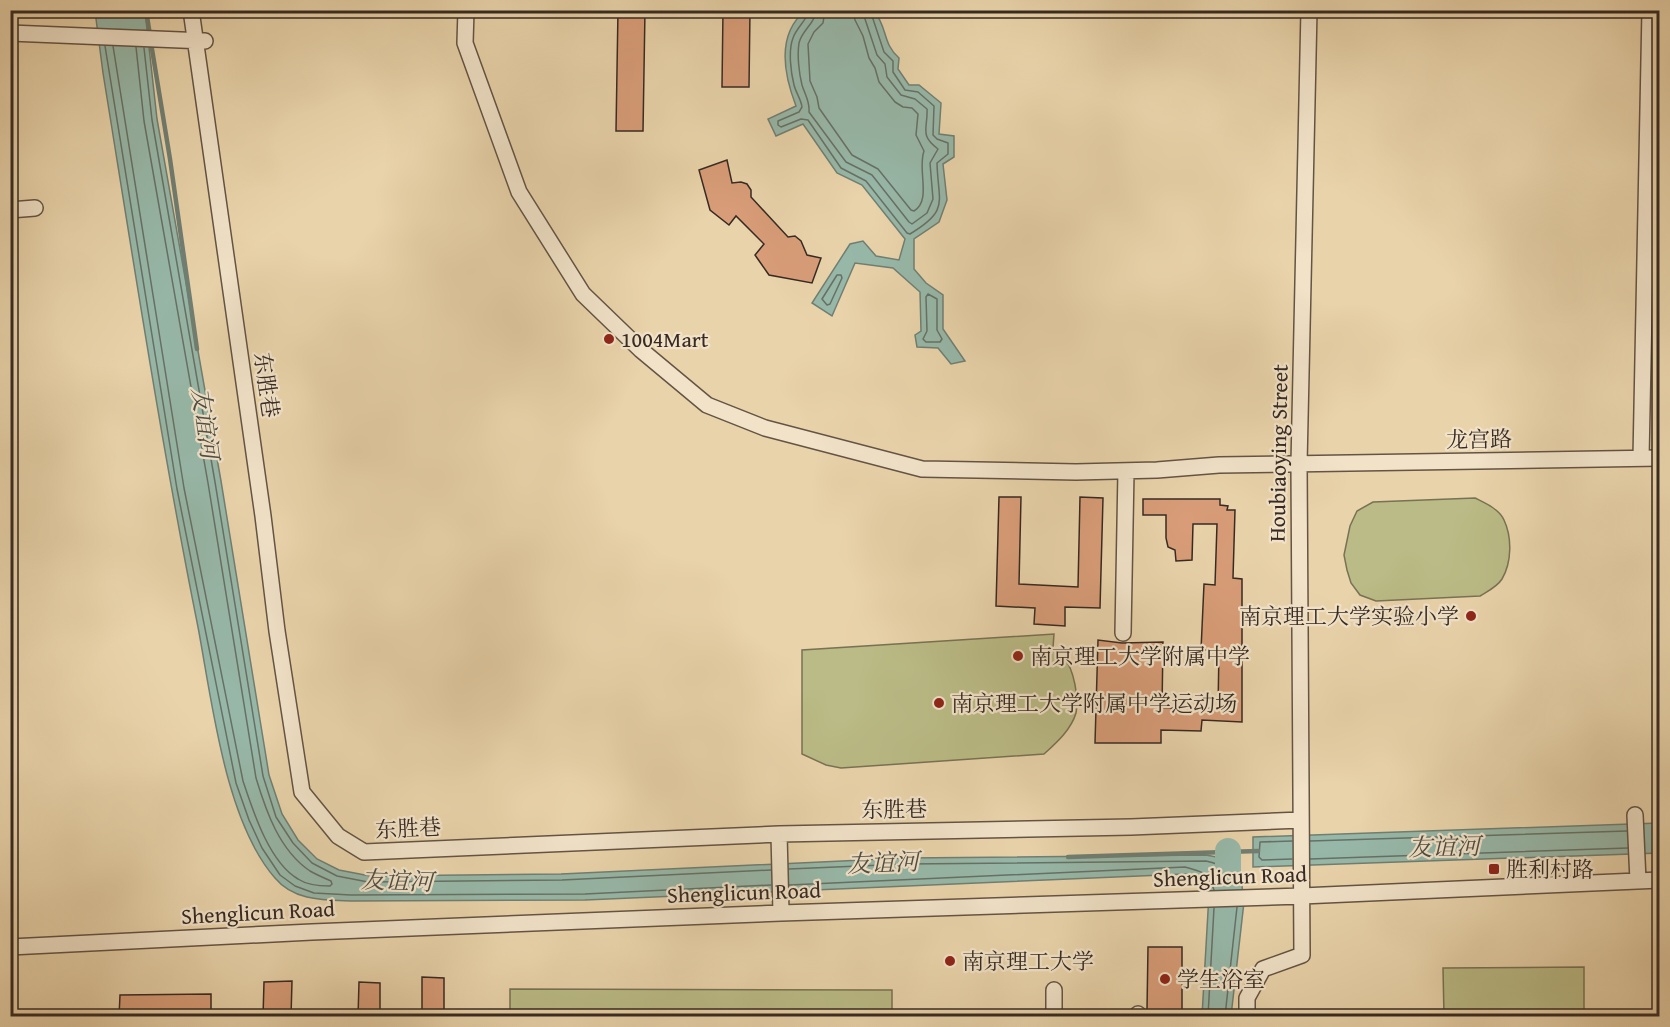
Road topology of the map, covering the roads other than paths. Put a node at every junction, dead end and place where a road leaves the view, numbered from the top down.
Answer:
1 (191, 10) edge
2 (466, 10) edge
3 (1309, 10) edge
4 (1650, 10) edge
5 (10, 33) edge
6 (201, 40) junction
7 (35, 208) dead end
8 (10, 210) edge
9 (1641, 458) junction
10 (1659, 458) edge
11 (1299, 464) junction
12 (1126, 471) junction
13 (1123, 633) dead end
14 (1635, 816) dead end
15 (1301, 820) junction
16 (779, 840) junction
17 (1659, 880) edge
18 (1638, 881) junction
19 (1302, 896) junction
20 (781, 913) junction
21 (10, 947) edge
22 (1054, 990) dead end
23 (1054, 1017) edge
24 (1247, 1017) edge

1 - 6 street, 东胜巷
2 - 12 street, 龙宫路
3 - 11 street, Houbiaoying Street
4 - 9 street
5 - 6 street
6 - 16 street, 东胜巷
7 - 8 street
9 - 10 street, 龙宫路
9 - 11 street, 龙宫路
11 - 12 street, 龙宫路
11 - 15 street, Houbiaoying Street
12 - 13 street
14 - 18 street
15 - 16 street, 东胜巷
15 - 19 street, Houbiaoying Street
16 - 20 street
17 - 18 street, Shenglicun Road
18 - 19 street, Shenglicun Road
19 - 20 street, Shenglicun Road
19 - 24 street, Houbiaoying Street
20 - 21 street, Shenglicun Road
22 - 23 street

